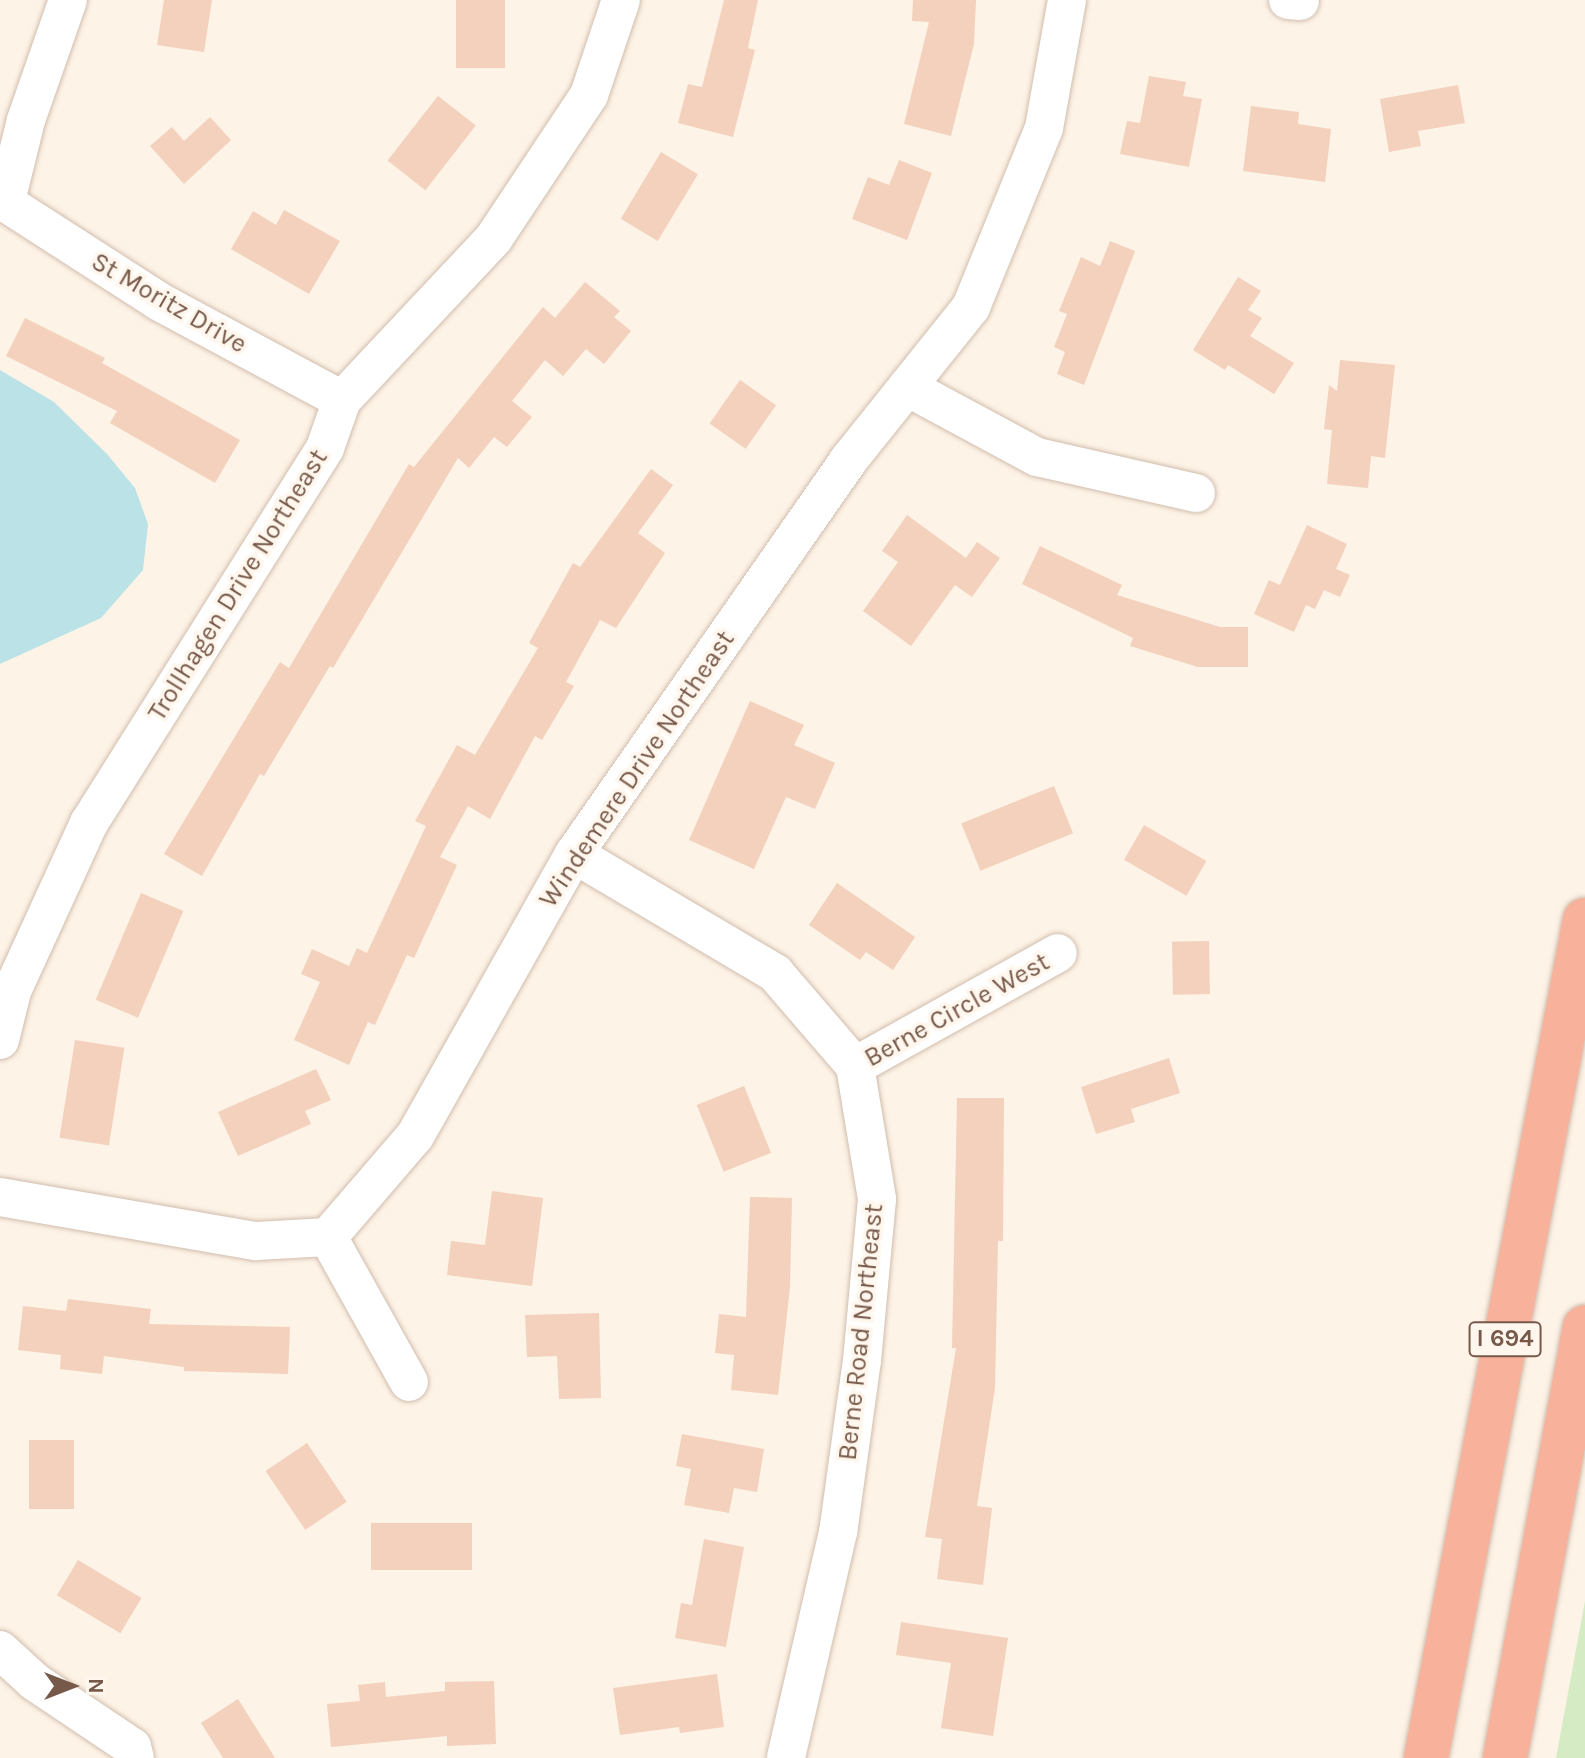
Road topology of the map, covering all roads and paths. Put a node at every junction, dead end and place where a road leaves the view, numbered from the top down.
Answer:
1 (68, 0) edge
2 (621, 0) edge
3 (1067, 0) edge
4 (1288, 0) edge
5 (1300, 1) edge
6 (3, 200) edge
7 (907, 387) junction
8 (342, 400) junction
9 (1196, 493) dead end
10 (574, 854) junction
11 (1585, 920) edge
12 (1058, 953) dead end
13 (0, 1040) edge
14 (855, 1066) junction
15 (0, 1197) edge
16 (328, 1237) junction
17 (1585, 1327) edge
18 (409, 1382) dead end
19 (0, 1650) edge
20 (135, 1758) edge
21 (786, 1758) edge
22 (1426, 1758) edge
23 (1505, 1758) edge

1 - 6 street
2 - 8 street, Trollhagen Drive Northeast
3 - 7 street, Windemere Drive Northeast
4 - 5 street
6 - 8 street, St Moritz Drive
7 - 9 street
7 - 10 street, Windemere Drive Northeast
8 - 13 street, Trollhagen Drive Northeast
10 - 14 street
10 - 16 street, Windemere Drive Northeast
11 - 22 highway, I 694
12 - 14 street, Berne Circle West
14 - 21 street, Berne Road Northeast
15 - 16 street
16 - 18 street
17 - 23 highway, I 694
19 - 20 street

